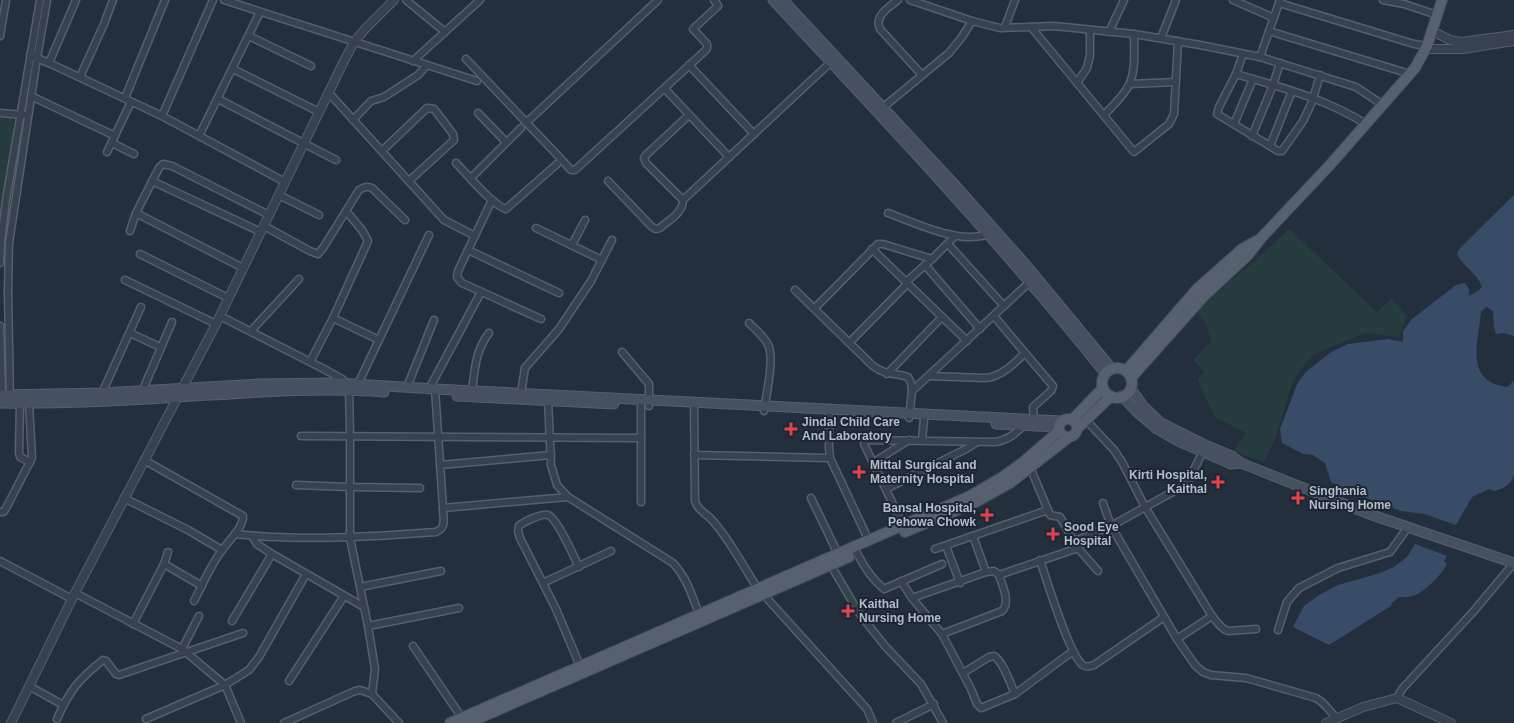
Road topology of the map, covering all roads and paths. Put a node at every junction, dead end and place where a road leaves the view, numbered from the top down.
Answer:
1 (6, 0) edge
2 (40, 0) edge
3 (48, 0) edge
4 (76, 0) edge
5 (113, 0) edge
6 (165, 0) edge
7 (213, 0) edge
8 (224, 0) edge
9 (394, 0) edge
10 (406, 0) edge
11 (658, 0) edge
12 (714, 0) edge
13 (774, 0) edge
14 (783, 0) edge
15 (898, 0) edge
16 (910, 0) edge
17 (936, 0) edge
18 (1016, 0) edge
19 (1124, 0) edge
20 (1176, 0) edge
21 (1233, 0) edge
22 (1382, 0) edge
23 (1442, 0) edge
24 (476, 1) edge
25 (1280, 2) edge
26 (932, 8) junction
27 (260, 12) junction
28 (1437, 15) junction
29 (1274, 18) junction
30 (972, 21) junction
31 (799, 22) junction
32 (1004, 27) junction
33 (1031, 27) junction
34 (1090, 30) junction
35 (1270, 31) junction
36 (1432, 31) junction
37 (445, 32) junction
38 (1109, 32) junction
39 (1134, 34) junction
40 (1514, 34) edge
41 (0, 36) edge
42 (249, 36) junction
43 (1161, 38) junction
44 (1178, 41) junction
45 (1514, 41) edge
46 (354, 42) junction
47 (1426, 48) junction
48 (1243, 54) junction
49 (33, 57) junction
50 (1260, 57) junction
51 (466, 59) dead end
52 (414, 61) junction
53 (831, 62) junction
54 (49, 63) junction
55 (1280, 63) junction
56 (427, 65) junction
57 (311, 66) dead end
58 (689, 66) junction
59 (232, 69) junction
60 (1236, 74) junction
61 (1320, 74) junction
62 (1410, 74) junction
63 (922, 75) junction
64 (80, 77) junction
65 (1253, 79) junction
66 (477, 81) dead end
67 (1176, 82) junction
68 (1077, 83) junction
69 (1130, 84) junction
70 (1273, 85) junction
71 (665, 88) junction
72 (1292, 91) junction
73 (329, 92) junction
74 (31, 96) junction
75 (218, 98) junction
76 (1314, 98) junction
77 (128, 100) junction
78 (1383, 105) junction
79 (880, 110) junction
80 (320, 112) junction
81 (0, 113) edge
82 (478, 113) dead end
83 (24, 115) junction
84 (689, 115) junction
85 (1104, 115) junction
86 (162, 116) junction
87 (353, 120) junction
88 (1234, 124) junction
89 (1366, 124) junction
90 (524, 125) junction
91 (754, 134) junction
92 (115, 136) junction
93 (199, 136) junction
94 (1252, 136) junction
95 (506, 142) junction
96 (112, 143) junction
97 (304, 143) junction
98 (1270, 146) junction
99 (382, 151) junction
100 (107, 152) dead end
101 (134, 154) dead end
102 (729, 157) junction
103 (336, 160) dead end
104 (456, 163) dead end
105 (557, 164) dead end
106 (471, 178) junction
107 (152, 181) junction
108 (409, 181) junction
109 (608, 181) dead end
110 (285, 182) junction
111 (279, 194) junction
112 (492, 200) junction
113 (683, 200) junction
114 (346, 211) junction
115 (136, 213) junction
116 (888, 213) dead end
117 (269, 215) junction
118 (319, 215) dead end
119 (405, 220) dead end
120 (585, 220) dead end
121 (536, 228) dead end
122 (262, 229) junction
123 (130, 232) dead end
124 (988, 234) junction
125 (429, 235) dead end
126 (475, 236) junction
127 (954, 237) junction
128 (612, 240) dead end
129 (948, 244) junction
130 (572, 246) junction
131 (872, 249) junction
132 (468, 250) junction
133 (140, 254) dead end
134 (932, 259) junction
135 (602, 260) junction
136 (0, 263) edge
137 (925, 265) junction
138 (243, 268) junction
139 (299, 279) dead end
140 (125, 280) dead end
141 (1032, 280) junction
142 (907, 283) junction
143 (795, 290) dead end
144 (481, 292) junction
145 (559, 293) dead end
146 (228, 298) junction
147 (1004, 306) junction
148 (141, 307) dead end
149 (815, 308) junction
150 (220, 316) junction
151 (994, 316) junction
152 (942, 317) junction
153 (333, 318) junction
154 (541, 319) dead end
155 (434, 320) dead end
156 (172, 322) dead end
157 (749, 323) dead end
158 (216, 324) junction
159 (0, 326) edge
160 (980, 328) junction
161 (251, 331) junction
162 (130, 333) junction
163 (489, 333) dead end
164 (378, 340) junction
165 (967, 341) junction
166 (850, 342) junction
167 (160, 347) junction
168 (622, 352) dead end
169 (1025, 353) junction
170 (310, 362) junction
171 (1108, 371) junction
172 (887, 374) junction
173 (1129, 374) junction
174 (929, 376) junction
175 (352, 387) junction
176 (406, 387) junction
177 (181, 388) junction
178 (1103, 388) junction
179 (1131, 389) junction
180 (433, 391) junction
181 (472, 391) junction
182 (912, 391) junction
183 (102, 393) junction
184 (521, 393) junction
185 (140, 395) junction
186 (1111, 396) junction
187 (1122, 396) junction
188 (176, 398) junction
189 (548, 398) junction
190 (4, 399) edge
191 (24, 403) junction
192 (645, 403) junction
193 (694, 405) junction
194 (765, 408) junction
195 (829, 411) junction
196 (909, 416) junction
197 (924, 419) junction
198 (1034, 420) junction
199 (1086, 420) junction
200 (1024, 425) junction
201 (1066, 428) junction
202 (301, 436) dead end
203 (350, 437) junction
204 (438, 438) junction
205 (550, 438) junction
206 (641, 438) junction
207 (909, 440) junction
208 (922, 440) junction
209 (978, 441) junction
210 (1204, 448) junction
211 (550, 455) junction
212 (694, 455) junction
213 (830, 458) junction
214 (144, 460) junction
215 (30, 462) junction
216 (874, 462) junction
217 (440, 465) junction
218 (1030, 467) junction
219 (296, 485) dead end
220 (350, 487) junction
221 (420, 488) dead end
222 (886, 489) junction
223 (568, 497) junction
224 (124, 498) junction
225 (811, 498) dead end
226 (641, 502) dead end
227 (1103, 503) dead end
228 (1145, 507) junction
229 (443, 508) junction
230 (1048, 510) junction
231 (0, 512) edge
232 (903, 525) junction
233 (1111, 526) junction
234 (1408, 527) junction
235 (235, 534) junction
236 (252, 536) junction
237 (973, 536) junction
238 (350, 538) junction
239 (868, 541) junction
240 (1075, 541) junction
241 (946, 546) junction
242 (1078, 548) junction
243 (935, 549) dead end
244 (222, 550) junction
245 (612, 551) dead end
246 (168, 552) dead end
247 (857, 553) junction
248 (272, 554) junction
249 (832, 559) junction
250 (1040, 560) junction
251 (0, 561) edge
252 (1514, 563) edge
253 (164, 564) junction
254 (942, 564) dead end
255 (579, 567) junction
256 (441, 571) dead end
257 (1098, 571) dead end
258 (986, 572) junction
259 (306, 574) junction
260 (999, 574) junction
261 (901, 581) junction
262 (960, 582) junction
263 (543, 583) junction
264 (202, 586) junction
265 (360, 587) junction
266 (761, 592) junction
267 (74, 596) junction
268 (344, 596) junction
269 (912, 598) junction
270 (194, 601) dead end
271 (364, 607) junction
272 (458, 608) dead end
273 (200, 616) dead end
274 (1212, 616) junction
275 (701, 617) junction
276 (1164, 617) junction
277 (232, 620) dead end
278 (134, 624) junction
279 (368, 626) junction
280 (1256, 629) dead end
281 (1278, 630) dead end
282 (242, 633) dead end
283 (942, 634) junction
284 (1177, 639) junction
285 (413, 646) dead end
286 (183, 650) junction
287 (1073, 651) junction
288 (580, 666) junction
289 (964, 673) junction
290 (289, 681) dead end
291 (225, 685) junction
292 (29, 686) junction
293 (372, 694) junction
294 (1015, 694) junction
295 (1397, 698) junction
296 (934, 704) junction
297 (63, 705) junction
298 (1336, 718) junction
299 (57, 719) dead end
300 (146, 719) dead end
301 (465, 720) edge
302 (11, 723) edge
303 (241, 723) edge
304 (284, 723) edge
305 (399, 723) edge
306 (450, 723) edge
307 (873, 723) edge
308 (896, 723) edge
309 (943, 723) edge
310 (1326, 723) edge
311 (1451, 723) edge

1 - 41 street
2 - 49 street
3 - 49 street
4 - 54 street
5 - 64 street
6 - 77 street
7 - 86 street
8 - 27 street
9 - 46 street
10 - 37 street
11 - 90 street
12 - 58 street
13 - 31 main road
14 - 31 main road
15 - 63 street
16 - 26 street
17 - 26 street
18 - 32 street
19 - 38 street
20 - 43 street
21 - 29 street
22 - 28 street
23 - 28 main road
24 - 37 street
25 - 29 street
25 - 47 street
26 - 30 street
27 - 42 street
27 - 46 street
28 - 36 main road
29 - 35 street
30 - 32 street
30 - 63 street
31 - 53 main road
31 - 79 main road
32 - 33 street
33 - 34 street
33 - 68 street
34 - 38 street
34 - 68 street
35 - 50 street
35 - 62 street
36 - 40 street
36 - 47 main road
37 - 52 street
38 - 39 street
39 - 43 street
39 - 69 street
42 - 57 street
42 - 59 street
43 - 44 street
44 - 48 street
44 - 67 street
45 - 47 street
46 - 52 street
46 - 73 street
47 - 62 main road
48 - 50 street
48 - 60 street
49 - 54 street
49 - 74 street
49 - 83 street
50 - 55 street
51 - 90 street
52 - 56 street
53 - 79 main road
53 - 91 street
54 - 64 street
55 - 61 street
55 - 70 street
56 - 66 street
56 - 87 street
58 - 71 street
58 - 91 street
59 - 75 street
59 - 80 street
60 - 65 street
60 - 88 street
61 - 76 street
61 - 78 street
62 - 78 main road
63 - 79 street
64 - 77 street
65 - 70 street
65 - 88 street
67 - 69 street
67 - 85 street
68 - 85 street
69 - 85 street
70 - 72 street
70 - 94 street
71 - 84 street
71 - 90 street
72 - 76 street
72 - 98 street
73 - 80 street
73 - 87 street
74 - 83 street
74 - 92 street
75 - 93 street
75 - 97 street
76 - 89 street
76 - 98 street
77 - 86 street
77 - 92 street
78 - 89 main road
79 - 124 main road
79 - 141 main road
80 - 97 street
81 - 83 street
82 - 95 street
83 - 136 street
83 - 190 street
84 - 102 street
84 - 113 street
86 - 93 street
87 - 99 street
88 - 94 street
89 - 173 main road
90 - 95 street
91 - 102 street
92 - 96 street
93 - 110 street
94 - 98 street
95 - 106 street
96 - 100 street
96 - 101 street
97 - 103 street
97 - 110 street
99 - 108 street
99 - 108 street
102 - 113 street
104 - 106 street
105 - 112 street
106 - 112 street
107 - 115 street
107 - 117 street
107 - 122 street
108 - 126 street
109 - 113 street
110 - 111 street
111 - 117 street
111 - 118 street
112 - 126 street
114 - 119 street
114 - 122 street
114 - 153 street
115 - 123 street
115 - 138 street
116 - 127 street
117 - 122 street
120 - 130 street
121 - 130 street
122 - 138 street
124 - 127 street
124 - 141 main road
125 - 164 street
126 - 132 street
127 - 129 street
128 - 135 street
129 - 134 street
129 - 147 street
130 - 135 street
131 - 134 street
131 - 142 street
131 - 149 street
132 - 144 street
132 - 145 street
133 - 146 street
134 - 137 street
135 - 184 street
137 - 142 street
137 - 160 street
138 - 146 street
139 - 161 street
140 - 158 street
141 - 147 street
141 - 171 main road
142 - 152 street
142 - 166 street
143 - 149 street
144 - 154 street
144 - 180 street
146 - 150 street
147 - 151 street
148 - 162 street
149 - 166 street
150 - 158 street
150 - 161 street
151 - 160 street
151 - 169 street
152 - 165 street
152 - 172 street
153 - 164 street
153 - 170 street
155 - 176 street
156 - 167 street
157 - 194 street
158 - 177 street
159 - 190 street
160 - 165 street
161 - 170 street
162 - 167 street
162 - 183 street
163 - 181 street
164 - 175 street
165 - 174 street
166 - 172 street
167 - 185 street
168 - 192 street
169 - 174 street
169 - 198 street
170 - 175 street
171 - 173 main road
171 - 178 main road
172 - 182 street
173 - 179 main road
174 - 182 street
175 - 176 main road
175 - 177 main road
175 - 180 main road
175 - 188 main road
175 - 203 street
176 - 180 main road
177 - 185 main road
177 - 188 street
178 - 186 main road
178 - 201 main road
179 - 187 main road
179 - 210 main road
180 - 181 main road
180 - 189 main road
180 - 204 street
181 - 184 main road
182 - 196 street
183 - 185 main road
183 - 190 main road
184 - 189 main road
185 - 188 main road
185 - 191 main road
186 - 187 main road
186 - 199 main road
187 - 210 main road
188 - 214 street
189 - 192 main road
189 - 205 street
190 - 191 main road
191 - 215 street
191 - 215 street
192 - 193 main road
192 - 206 street
193 - 194 main road
193 - 212 street
194 - 195 main road
195 - 196 main road
195 - 213 street
196 - 197 main road
196 - 198 main road
197 - 200 main road
197 - 208 street
198 - 201 main road
199 - 201 main road
199 - 228 street
200 - 201 main road
200 - 209 street
201 - 218 main road
201 - 232 main road
202 - 203 street
203 - 204 street
203 - 220 street
204 - 205 street
204 - 217 street
205 - 206 street
205 - 211 street
206 - 226 street
207 - 208 street
207 - 216 street
207 - 216 street
208 - 209 street
209 - 222 street
210 - 228 street
210 - 234 main road
211 - 217 street
211 - 223 street
212 - 213 street
212 - 266 street
213 - 239 street
214 - 224 street
214 - 235 street
215 - 231 street
216 - 222 street
217 - 229 street
218 - 230 street
218 - 247 main road
219 - 220 street
220 - 221 street
220 - 238 street
222 - 232 street
223 - 229 street
223 - 275 street
224 - 244 street
224 - 267 street
225 - 249 street
227 - 233 street
228 - 233 street
228 - 274 street
229 - 238 street
230 - 237 street
230 - 240 street
232 - 239 main road
233 - 240 street
233 - 276 street
234 - 252 main road
234 - 281 street
235 - 236 street
235 - 244 street
236 - 238 street
236 - 248 street
237 - 241 street
237 - 258 street
238 - 265 street
239 - 249 main road
240 - 242 street
241 - 243 street
241 - 262 street
242 - 250 street
242 - 257 street
244 - 264 street
245 - 255 street
246 - 253 street
247 - 249 main road
247 - 261 street
248 - 259 street
248 - 277 street
249 - 266 main road
249 - 296 street
250 - 260 street
250 - 287 street
251 - 267 street
252 - 295 street
253 - 264 street
253 - 278 street
254 - 261 street
255 - 263 street
255 - 263 street
256 - 265 street
258 - 260 street
258 - 262 street
259 - 268 street
259 - 291 street
260 - 283 street
261 - 269 street
262 - 269 street
263 - 288 street
264 - 270 street
265 - 271 street
266 - 275 main road
266 - 307 street
267 - 278 street
267 - 292 street
268 - 271 street
268 - 290 street
269 - 283 street
271 - 279 street
272 - 279 street
273 - 286 street
274 - 280 street
274 - 284 street
275 - 288 main road
275 - 301 main road
276 - 284 street
276 - 287 street
278 - 286 street
279 - 293 street
282 - 286 street
283 - 289 street
284 - 298 street
285 - 301 street
286 - 291 street
286 - 297 street
287 - 294 street
288 - 301 main road
289 - 294 street
289 - 294 street
291 - 300 street
291 - 303 street
292 - 297 street
292 - 302 street
293 - 304 street
293 - 305 street
295 - 298 street
295 - 311 street
296 - 308 street
296 - 309 street
297 - 299 street
298 - 310 street
301 - 306 main road

